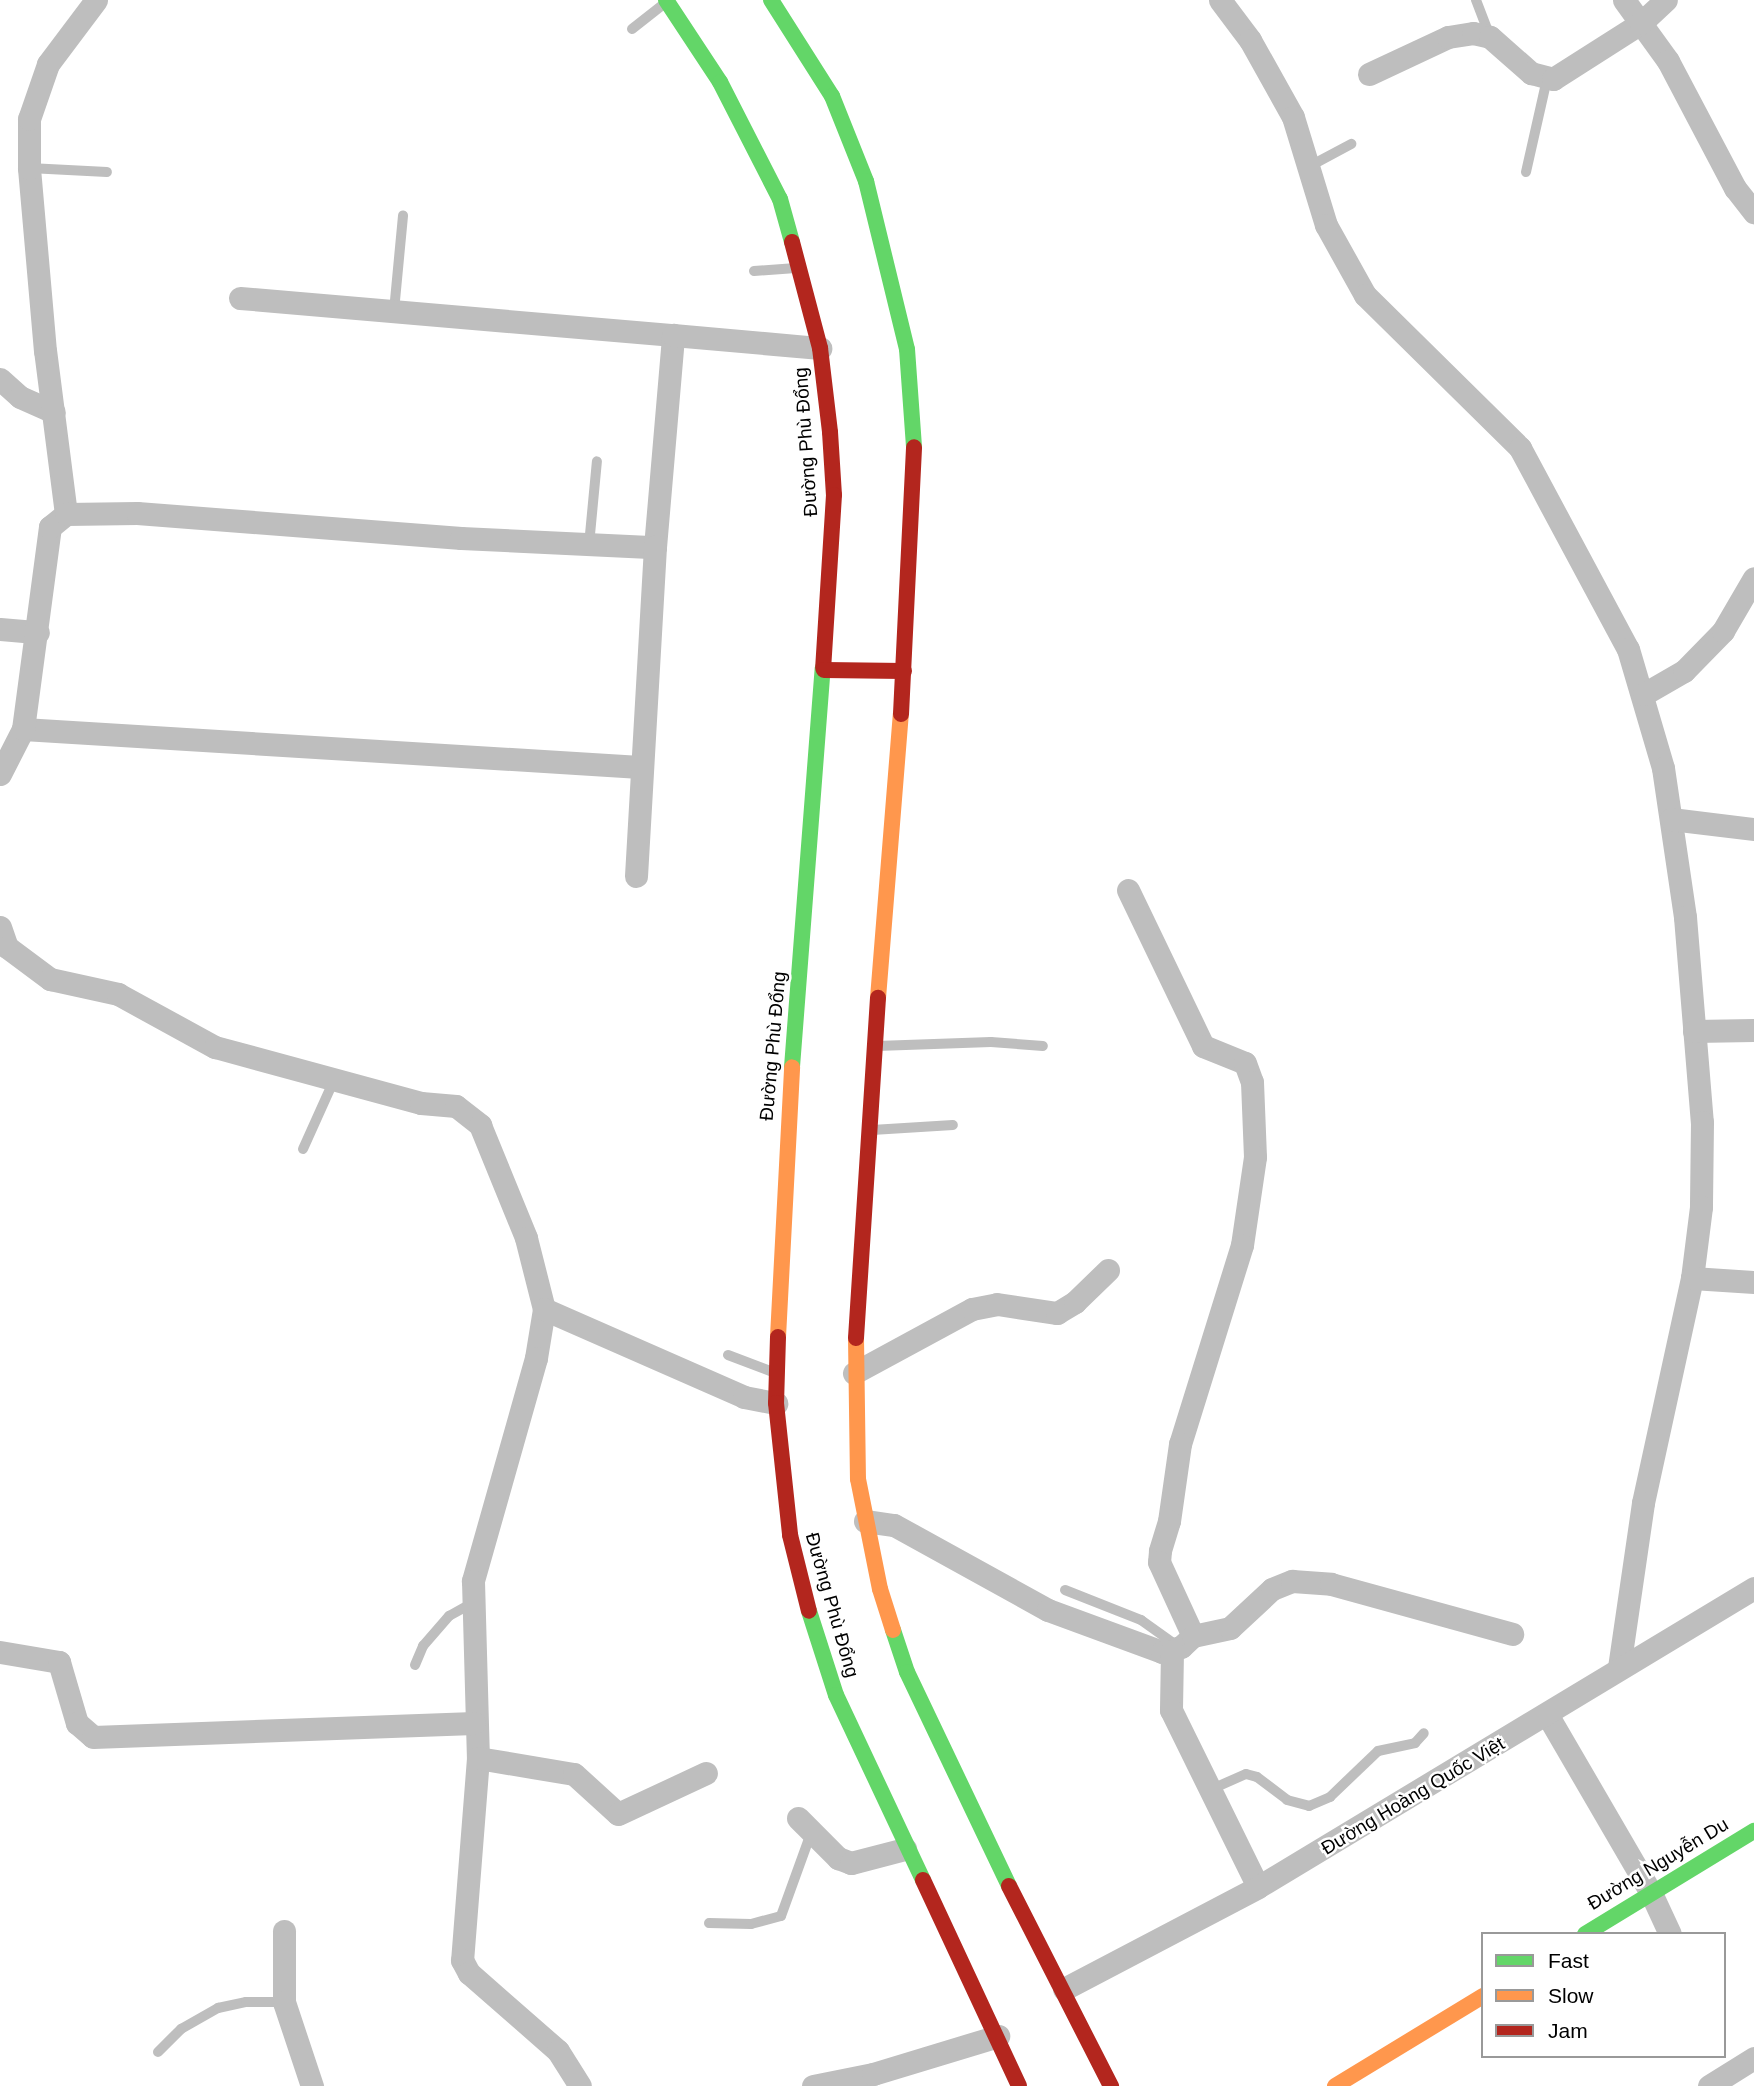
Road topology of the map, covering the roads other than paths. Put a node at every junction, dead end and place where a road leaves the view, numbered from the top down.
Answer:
1 (96, 0) edge
2 (1220, 0) edge
3 (1476, 0) edge
4 (1623, 0) edge
5 (1666, 0) edge
6 (666, 1) edge
7 (776, 2) edge
8 (1641, 23) junction
9 (632, 29) dead end
10 (1490, 37) junction
11 (1369, 74) dead end
12 (1547, 79) junction
13 (1351, 144) dead end
14 (1310, 166) junction
15 (29, 168) junction
16 (1526, 172) dead end
17 (107, 173) dead end
18 (1754, 212) edge
19 (403, 215) dead end
20 (802, 267) junction
21 (754, 271) dead end
22 (240, 298) dead end
23 (394, 311) junction
24 (673, 335) junction
25 (820, 348) junction
26 (0, 379) edge
27 (54, 412) junction
28 (597, 460) dead end
29 (66, 514) junction
30 (589, 545) junction
31 (655, 547) junction
32 (1753, 585) edge
33 (0, 629) edge
34 (38, 632) junction
35 (824, 670) junction
36 (904, 671) junction
37 (1644, 694) junction
38 (23, 729) junction
39 (640, 767) junction
40 (0, 774) edge
41 (1671, 819) junction
42 (1754, 829) edge
43 (636, 876) dead end
44 (1128, 890) dead end
45 (0, 927) edge
46 (1754, 1030) edge
47 (1693, 1031) junction
48 (877, 1046) junction
49 (1043, 1046) dead end
50 (334, 1080) junction
51 (953, 1125) dead end
52 (870, 1130) junction
53 (303, 1149) dead end
54 (1108, 1270) dead end
55 (1692, 1278) junction
56 (1754, 1282) edge
57 (544, 1309) junction
58 (727, 1355) dead end
59 (776, 1373) junction
60 (854, 1373) junction
61 (776, 1404) junction
62 (865, 1521) junction
63 (1754, 1588) edge
64 (1065, 1590) dead end
65 (472, 1603) junction
66 (1512, 1634) dead end
67 (1182, 1645) junction
68 (0, 1652) edge
69 (415, 1665) dead end
70 (1619, 1667) junction
71 (1548, 1716) junction
72 (474, 1723) junction
73 (1424, 1733) dead end
74 (478, 1758) junction
75 (706, 1773) dead end
76 (1212, 1789) junction
77 (804, 1825) joint
78 (1754, 1831) edge
79 (905, 1849) junction
80 (1258, 1887) junction
81 (1651, 1893) junction
82 (709, 1923) dead end
83 (284, 1931) dead end
84 (1588, 1932) edge
85 (1669, 1932) edge
86 (1064, 1989) junction
87 (1481, 1997) edge
88 (284, 2002) junction
89 (998, 2036) junction
90 (158, 2052) dead end
91 (1754, 2058) edge
92 (1731, 2070) edge
93 (312, 2086) edge
94 (580, 2086) edge
95 (813, 2086) edge
96 (1019, 2086) edge
97 (1111, 2086) edge
98 (1335, 2086) edge
99 (1709, 2086) edge

1 - 15 street
2 - 14 street
3 - 10 lane
4 - 8 street
5 - 8 street
6 - 9 lane
6 - 20 main road, Đường Phù Đổng
7 - 36 main road
8 - 12 street
8 - 18 street
10 - 11 street
10 - 12 street
12 - 16 lane
13 - 14 lane
14 - 37 street
15 - 17 lane
15 - 27 street
19 - 23 lane
20 - 21 lane
20 - 25 main road, Đường Phù Đổng
22 - 23 street
23 - 24 street
24 - 25 street
24 - 31 street
25 - 35 main road, Đường Phù Đổng
26 - 27 street
27 - 29 street
28 - 30 lane
29 - 30 street
29 - 34 street
30 - 31 street
31 - 39 street
32 - 37 street
33 - 34 street
34 - 38 street
35 - 36 main road
35 - 59 main road, Đường Phù Đổng
36 - 48 main road
37 - 41 street
38 - 39 street
38 - 40 street
39 - 43 street
41 - 42 street
41 - 47 street
44 - 67 street
45 - 50 street
46 - 47 street
47 - 55 street
48 - 49 lane
48 - 52 main road
50 - 53 lane
50 - 57 street
51 - 52 lane
52 - 60 main road
54 - 60 street
55 - 56 street
55 - 70 street
57 - 61 street
57 - 65 street
58 - 59 lane
59 - 61 main road, Đường Phù Đổng
60 - 62 main road
61 - 79 main road, Đường Phù Đổng
62 - 67 street
62 - 86 main road
63 - 70 street, Đường Hoàng Quốc Việt
64 - 67 lane
65 - 69 lane
65 - 72 street
66 - 67 street
67 - 76 street
68 - 72 street
70 - 71 street, Đường Hoàng Quốc Việt
71 - 80 street, Đường Hoàng Quốc Việt
71 - 81 street
72 - 74 street
73 - 76 lane
74 - 75 street
74 - 94 street
76 - 80 street
77 - 79 street
77 - 82 lane
78 - 81 main road, Đường Nguyễn Du
79 - 89 main road, Đường Phù Đổng
80 - 86 street, Đường Hoàng Quốc Việt
81 - 84 main road, Đường Nguyễn Du
81 - 85 street
83 - 88 street
86 - 97 main road
87 - 98 main road
88 - 90 lane
88 - 93 street
89 - 95 street
89 - 96 main road, Đường Phù Đổng
91 - 92 street
92 - 99 street

